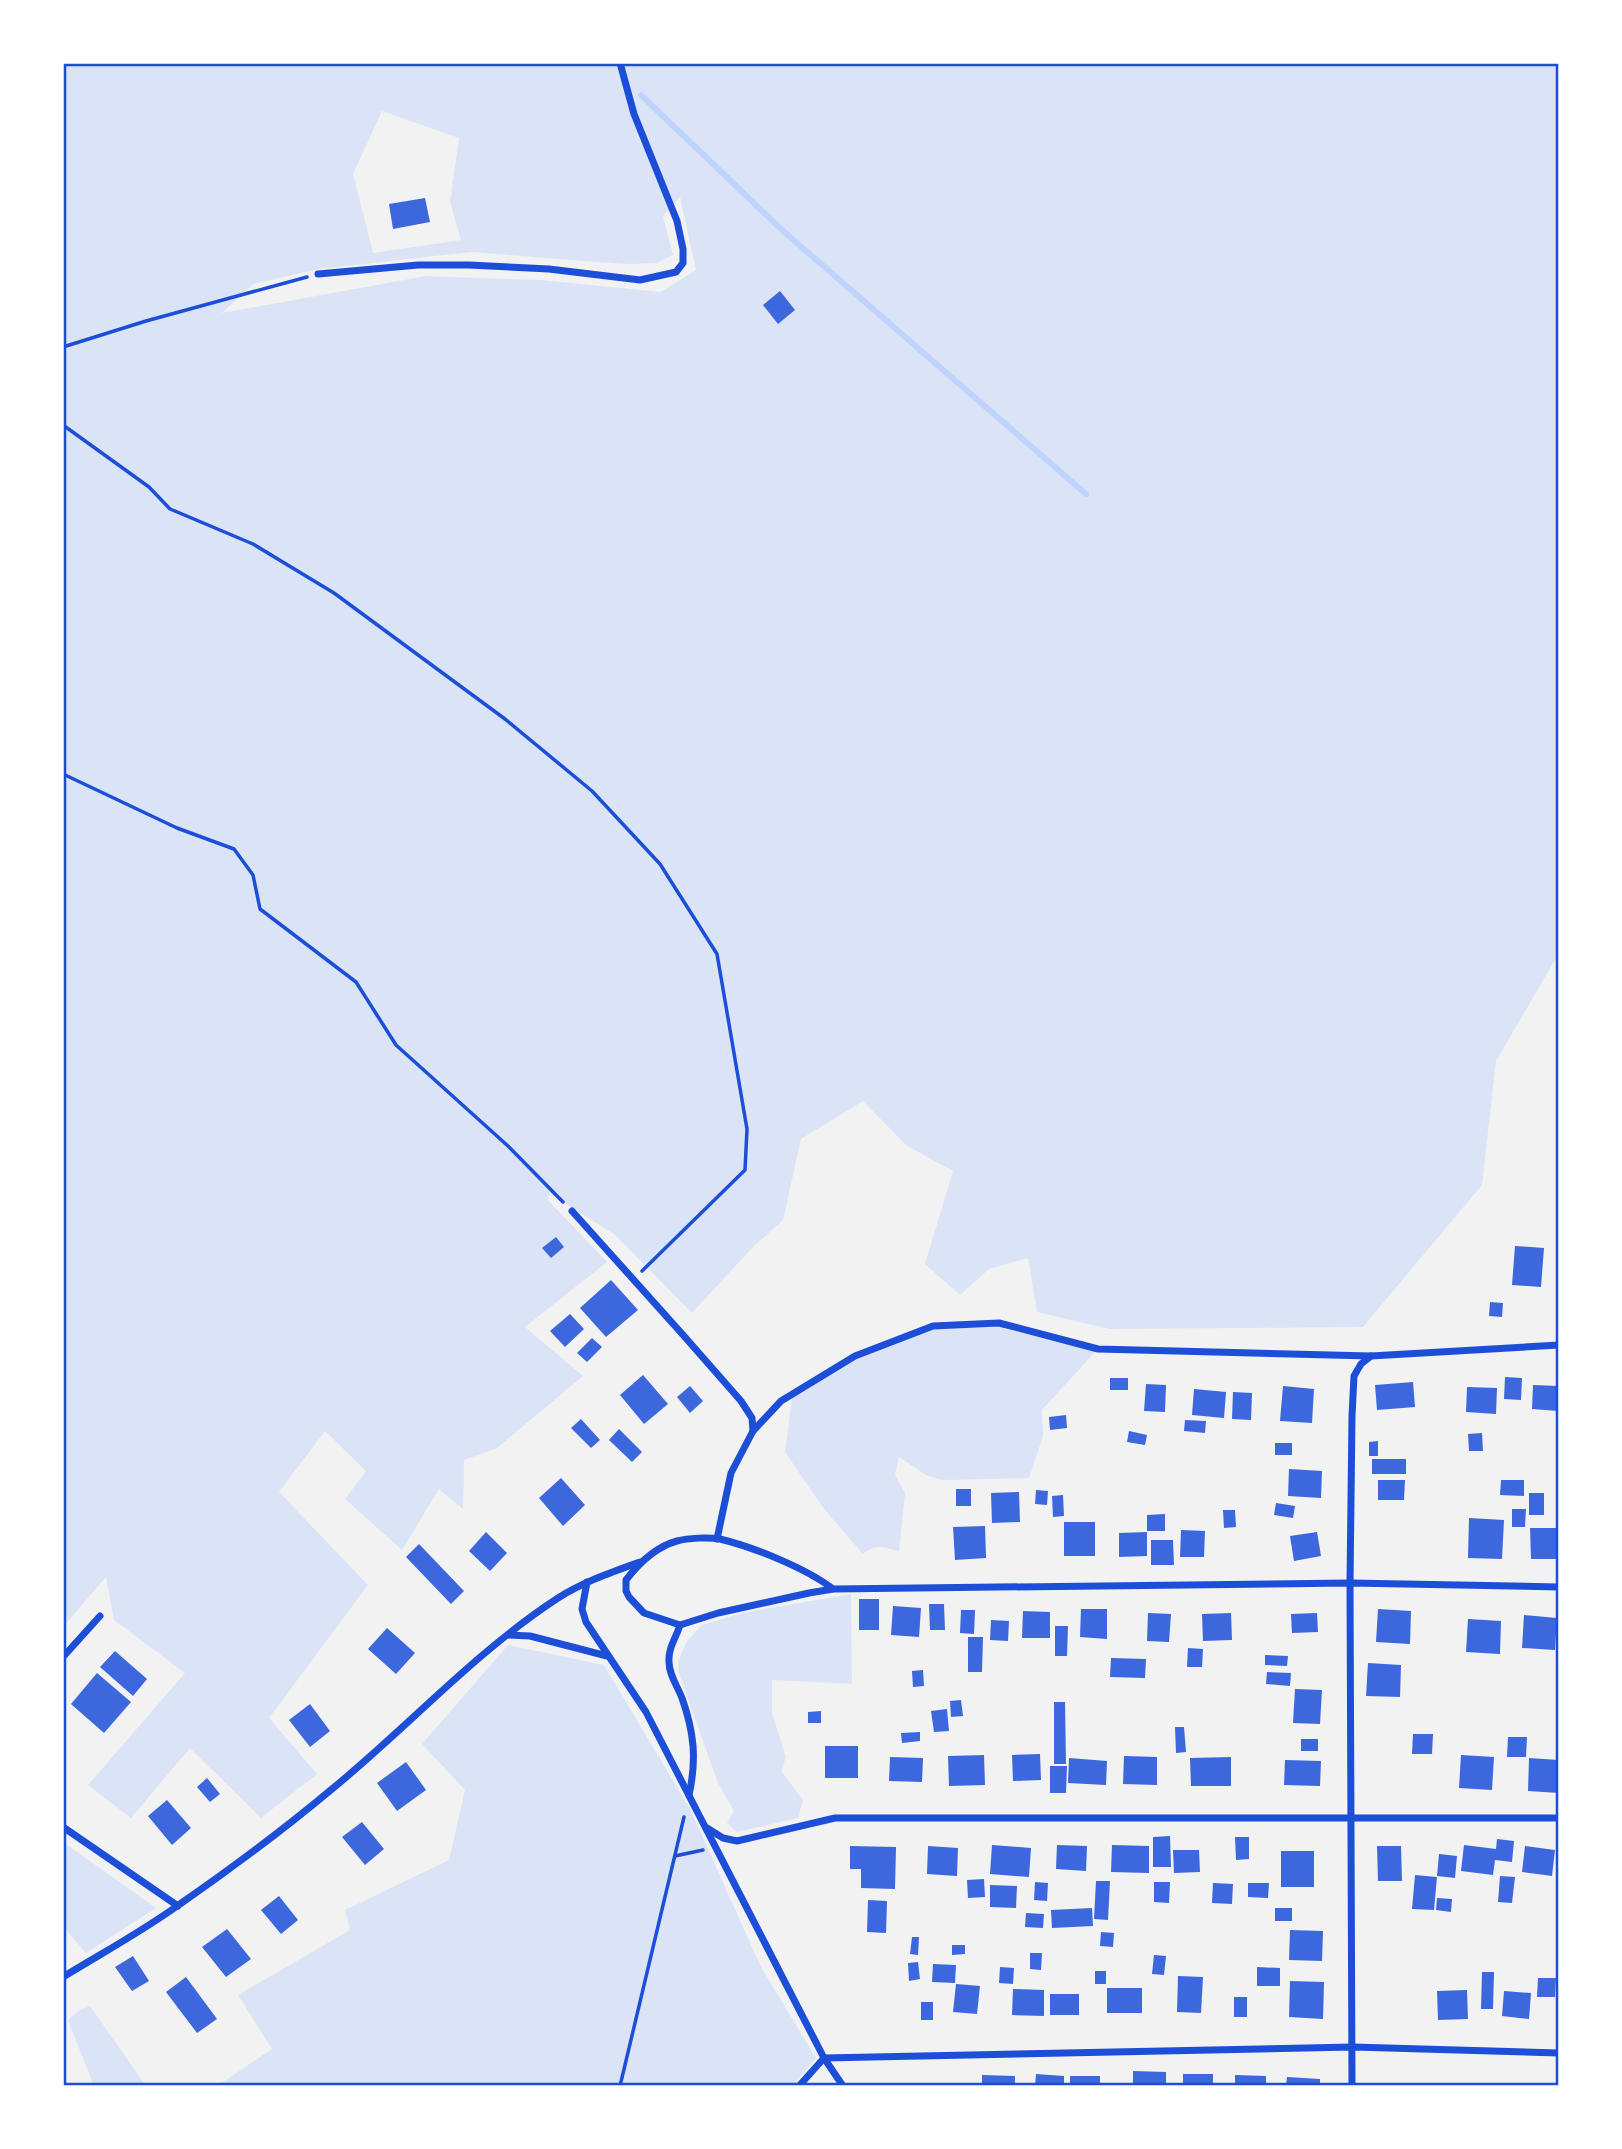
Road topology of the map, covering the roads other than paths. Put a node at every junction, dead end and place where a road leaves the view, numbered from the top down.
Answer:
1 (620, 63) edge
2 (318, 274) road end
3 (572, 1211) road end
4 (1559, 1345) edge
5 (1371, 1356) junction
6 (753, 1431) junction
7 (717, 1539) junction
8 (644, 1560) junction
9 (587, 1582) junction
10 (1350, 1583) junction
11 (1559, 1587) edge
12 (833, 1589) junction
13 (100, 1616) dead end
14 (680, 1625) junction
15 (508, 1634) junction
16 (608, 1656) junction
17 (63, 1657) edge
18 (689, 1795) junction
19 (1352, 1816) junction
20 (1559, 1818) edge
21 (63, 1827) edge
22 (707, 1828) junction
23 (178, 1906) junction
24 (63, 1976) edge
25 (1353, 2047) junction
26 (1559, 2053) edge
27 (824, 2058) junction
28 (799, 2086) edge
29 (843, 2086) edge
30 (1352, 2086) edge

1 - 2 street
3 - 6 street
4 - 5 street
5 - 6 street
5 - 10 street
6 - 7 street
7 - 8 street
7 - 12 street
8 - 9 street
8 - 14 street
9 - 15 street
9 - 16 street
10 - 11 street
10 - 12 street
10 - 19 street
12 - 14 street
13 - 17 street
14 - 18 street
15 - 16 street
15 - 23 street
16 - 18 street
18 - 22 street
19 - 20 street
19 - 22 street
19 - 25 street
21 - 23 street
22 - 27 street
23 - 24 street
25 - 26 street
25 - 27 street
25 - 30 street
27 - 28 street
27 - 29 street

